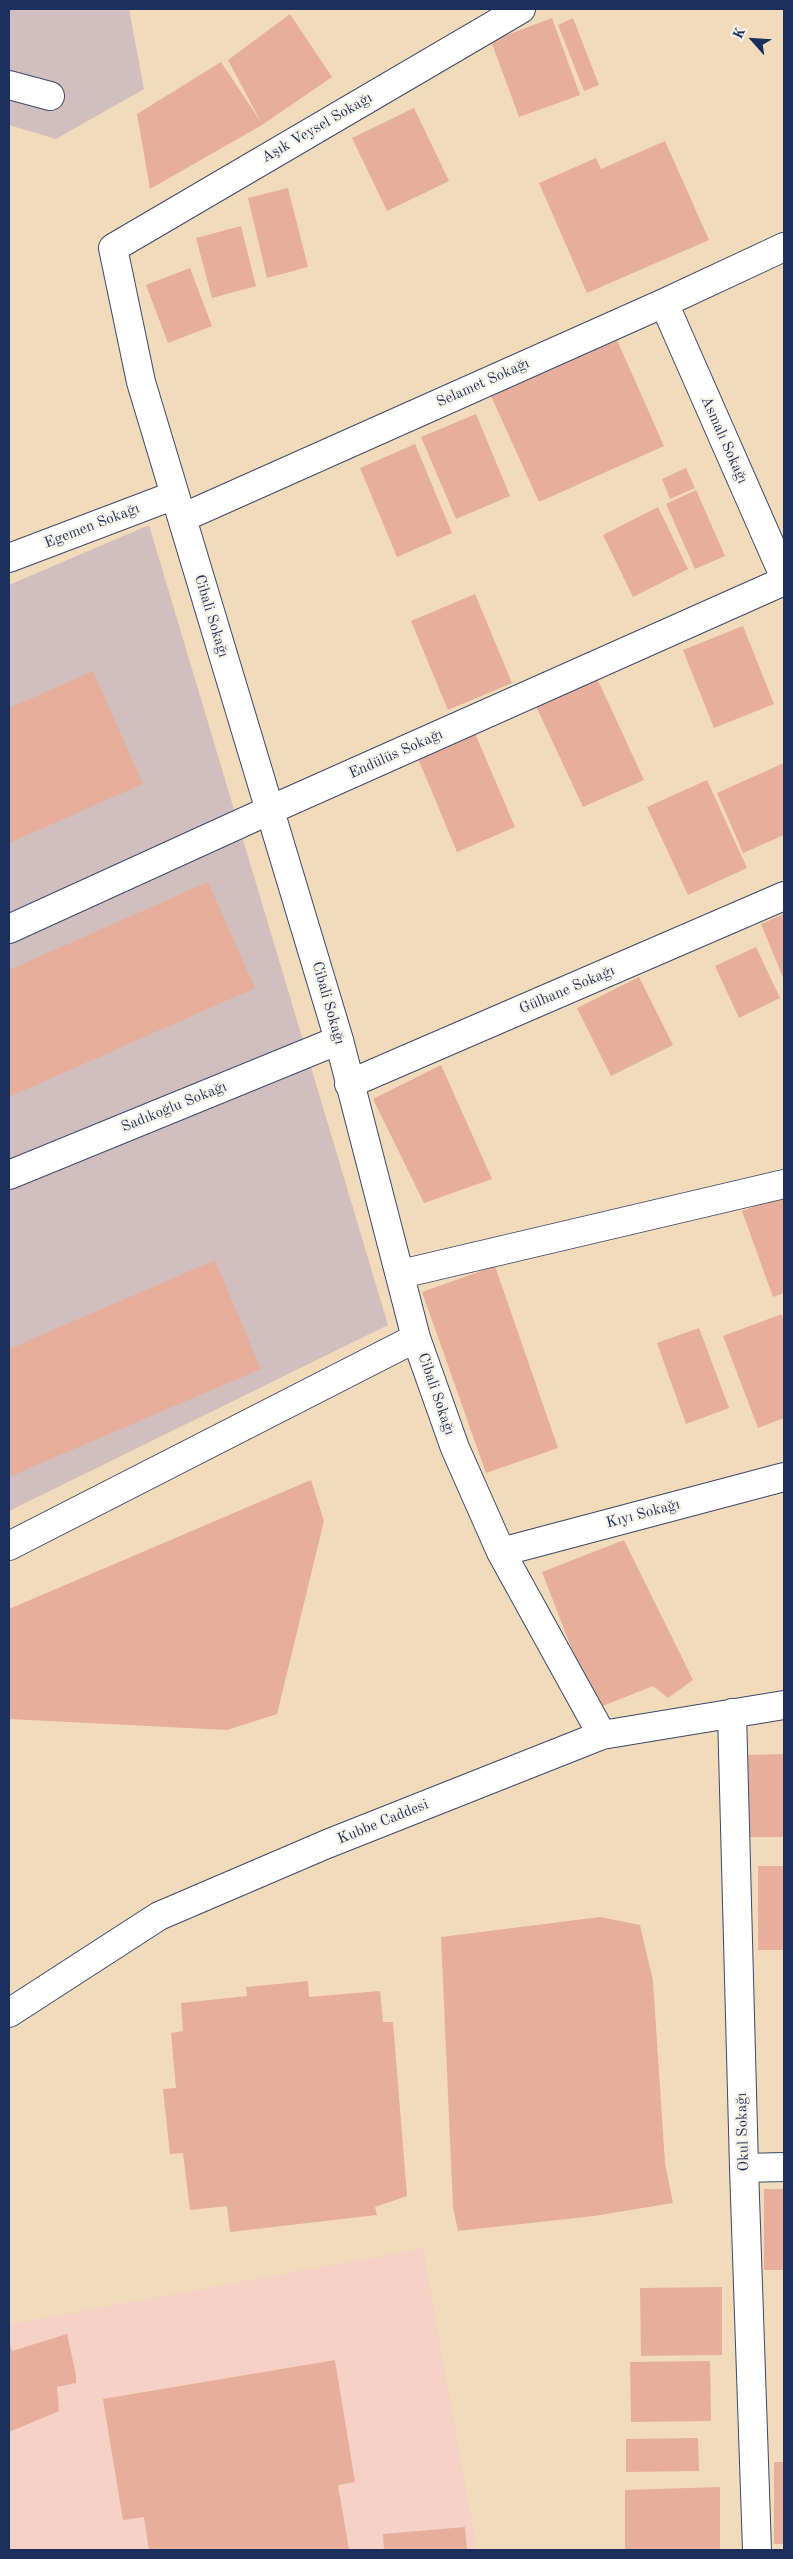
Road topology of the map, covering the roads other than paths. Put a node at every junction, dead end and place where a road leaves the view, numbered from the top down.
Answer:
1 (521, 9) edge
2 (9, 85) edge
3 (50, 96) dead end
4 (784, 247) edge
5 (113, 248) joint
6 (664, 303) junction
7 (178, 506) junction
8 (9, 558) edge
9 (784, 576) edge
10 (784, 581) edge
11 (270, 810) junction
12 (784, 896) edge
13 (9, 929) edge
14 (339, 1040) junction
15 (349, 1084) junction
16 (9, 1175) edge
17 (784, 1184) edge
18 (401, 1274) junction
19 (416, 1338) junction
20 (784, 1477) edge
21 (9, 1546) edge
22 (501, 1552) junction
23 (784, 1705) edge
24 (732, 1713) junction
25 (602, 1735) junction
26 (9, 2013) edge
27 (784, 2167) edge
28 (744, 2168) junction
29 (757, 2550) edge

1 - 5 street, Aşık Veysel Sokağı
2 - 3 street
4 - 6 street, Selamet Sokağı
5 - 7 street, Cibali Sokağı
6 - 7 street, Selamet Sokağı
6 - 9 street, Asmalı Sokağı
7 - 8 street, Egemen Sokağı
7 - 11 street, Cibali Sokağı
10 - 11 street, Endülüs Sokağı
11 - 13 street, Endülüs Sokağı
11 - 14 street, Cibali Sokağı
12 - 15 street, Gülhane Sokağı
14 - 15 street, Cibali Sokağı
14 - 16 street, Sadıkoğlu Sokağı
15 - 18 street, Cibali Sokağı
17 - 18 street
18 - 19 street, Cibali Sokağı
19 - 21 street
19 - 22 street, Cibali Sokağı
20 - 22 street, Kıyı Sokağı
22 - 25 street, Cibali Sokağı
23 - 24 street, Kubbe Caddesi
24 - 25 street, Kubbe Caddesi
24 - 28 street, Okul Sokağı
25 - 26 street, Kubbe Caddesi
27 - 28 street
28 - 29 street, Okul Sokağı

